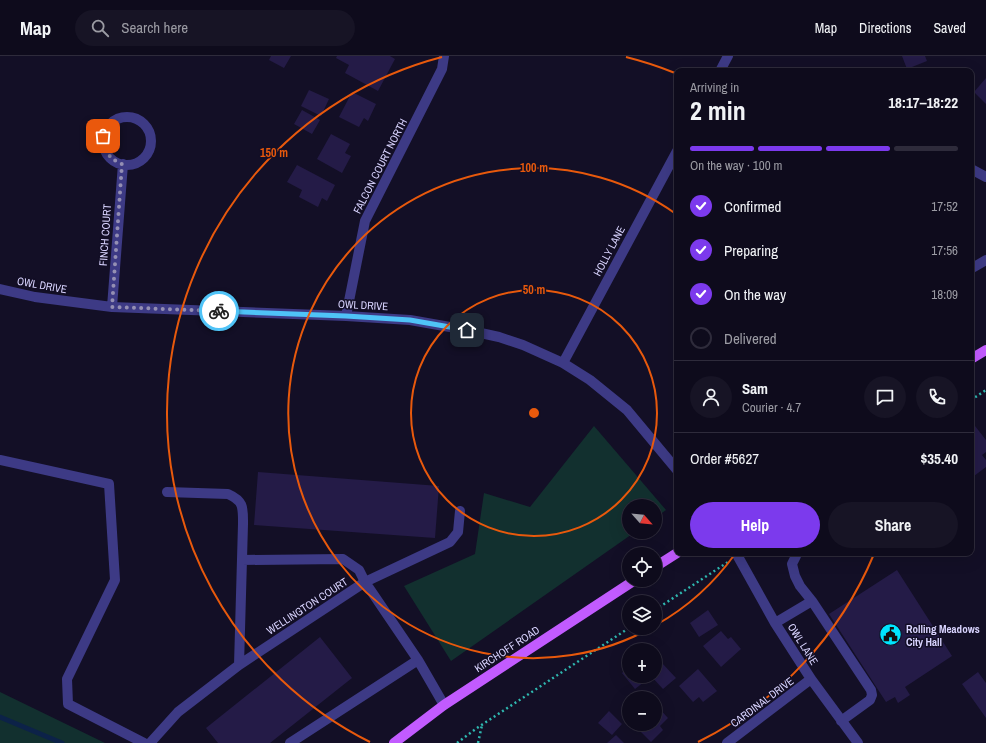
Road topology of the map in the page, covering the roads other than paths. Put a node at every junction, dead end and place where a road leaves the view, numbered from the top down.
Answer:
1 (444, 56) edge
2 (728, 56) edge
3 (722, 68) edge
4 (674, 157) edge
5 (122, 164) junction
6 (974, 173) edge
7 (986, 177) edge
8 (986, 260) edge
9 (974, 267) edge
10 (0, 289) edge
11 (112, 307) junction
12 (346, 316) junction
13 (986, 350) edge
14 (974, 358) edge
15 (562, 363) junction
16 (0, 460) edge
17 (674, 466) edge
18 (167, 492) dead end
19 (460, 511) dead end
20 (674, 555) edge
21 (738, 556) edge
22 (796, 556) dead end
23 (242, 560) junction
24 (662, 563) edge
25 (365, 582) junction
26 (624, 587) edge
27 (812, 601) junction
28 (775, 623) junction
29 (418, 660) junction
30 (239, 665) junction
31 (811, 679) junction
32 (444, 705) junction
33 (841, 721) junction
34 (144, 743) edge
35 (150, 743) edge
36 (290, 743) edge
37 (394, 743) edge
38 (727, 743) edge
39 (858, 743) edge

1 - 12 street, FALCON COURT NORTH
2 - 3 street
4 - 15 street, HOLLY LANE
5 - 5 street
5 - 11 street, FINCH COURT
6 - 7 street
8 - 9 street
10 - 11 street, OWL DRIVE
11 - 12 street, OWL DRIVE
12 - 15 street, OWL DRIVE
13 - 14 main road
15 - 17 street, OWL DRIVE
16 - 34 street
18 - 23 street
19 - 25 street
20 - 24 main road
21 - 28 street, OWL LANE
22 - 27 street
23 - 25 street
23 - 30 street
25 - 29 street, WELLINGTON COURT
25 - 30 street, WELLINGTON COURT
26 - 32 main road, KIRCHOFF ROAD
27 - 28 street
27 - 33 street
28 - 31 street, OWL LANE
29 - 32 street, WELLINGTON COURT
29 - 36 street
30 - 35 street, WELLINGTON COURT
31 - 33 street, OWL LANE
31 - 38 street, CARDINAL DRIVE
32 - 37 main road, KIRCHOFF ROAD
33 - 39 street, OWL LANE

